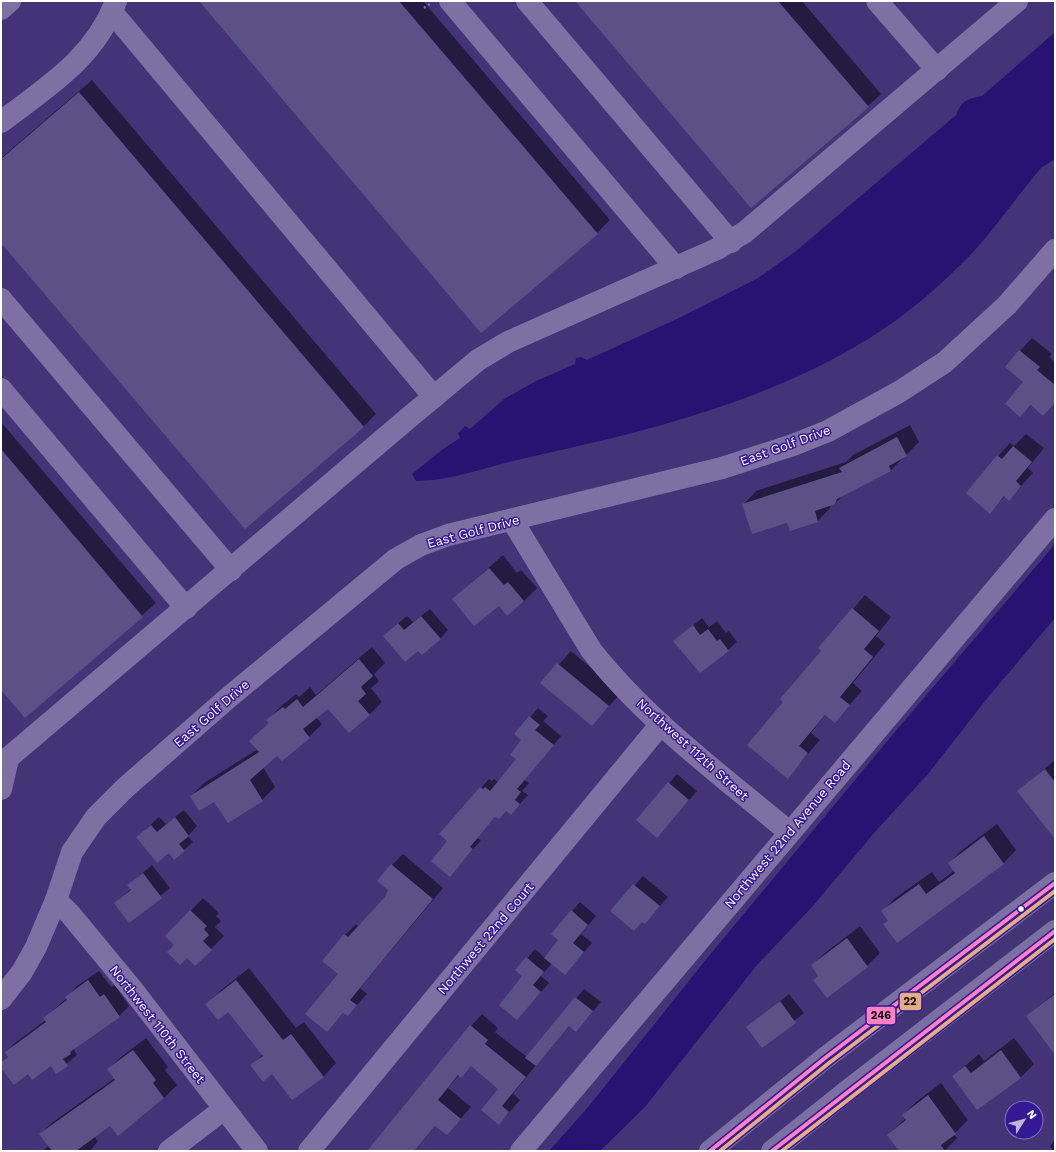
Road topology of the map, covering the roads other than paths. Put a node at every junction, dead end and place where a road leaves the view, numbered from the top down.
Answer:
1 (10, 1) edge
2 (450, 1) edge
3 (526, 1) edge
4 (877, 1) edge
5 (1017, 1) edge
6 (114, 7) edge
7 (1, 9) edge
8 (937, 70) junction
9 (1, 122) edge
10 (730, 242) junction
11 (1055, 250) edge
12 (676, 268) junction
13 (1, 299) edge
14 (1, 389) edge
15 (434, 397) junction
16 (1055, 519) edge
17 (512, 520) junction
18 (231, 570) junction
19 (186, 608) junction
20 (661, 724) junction
21 (4, 762) edge
22 (1, 789) edge
23 (789, 832) junction
24 (1055, 883) edge
25 (56, 900) junction
26 (1055, 931) edge
27 (1, 998) edge
28 (224, 1109) junction
29 (169, 1151) edge
30 (257, 1151) edge
31 (309, 1151) edge
32 (521, 1151) edge
33 (710, 1151) edge
34 (772, 1151) edge

1 - 7 street
2 - 12 street
3 - 10 street
4 - 8 street
5 - 8 street
6 - 9 street
6 - 15 street
8 - 10 street
10 - 12 street
11 - 17 street, East Golf Drive
12 - 15 street
13 - 18 street
14 - 19 street
15 - 18 street
16 - 23 street, Northwest 22nd Avenue Road
17 - 20 street, Northwest 112th Street
17 - 25 street, East Golf Drive
18 - 19 street
19 - 21 street
20 - 23 street, Northwest 112th Street
20 - 31 street, Northwest 22nd Court
21 - 22 street
23 - 32 street, Northwest 22nd Avenue Road
24 - 33 main road
25 - 27 street, East Golf Drive
25 - 28 street, Northwest 110th Street
26 - 34 main road
28 - 29 street
28 - 30 street, Northwest 110th Street

